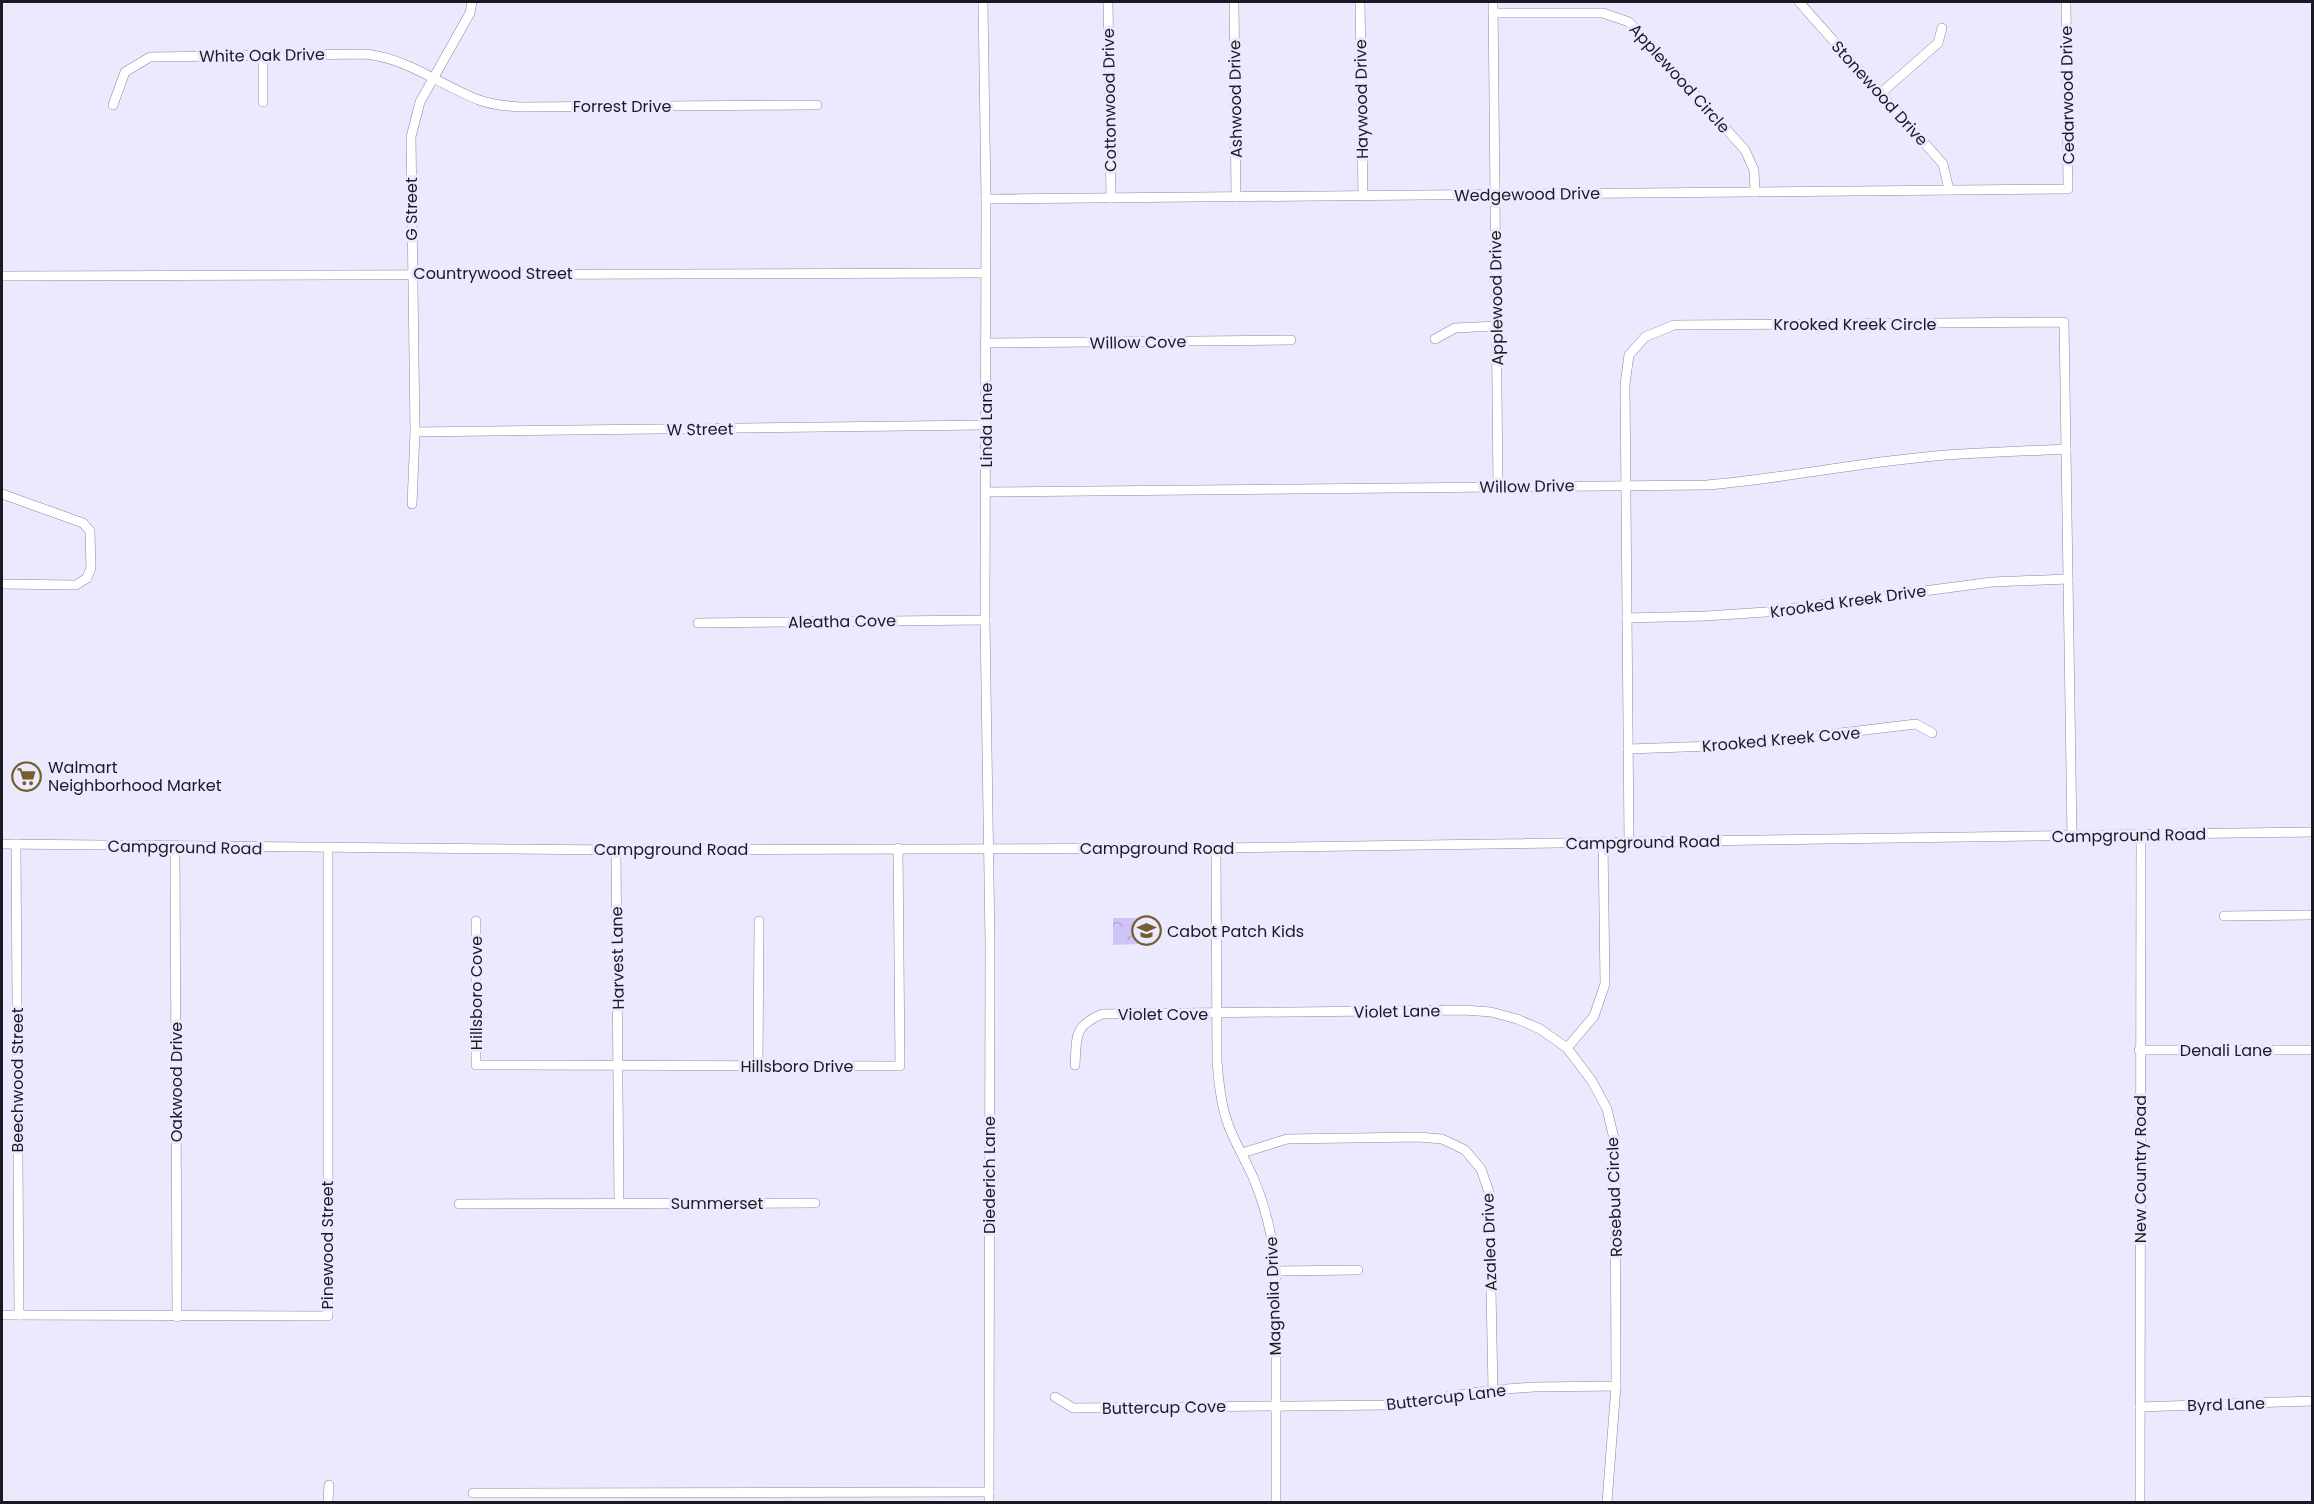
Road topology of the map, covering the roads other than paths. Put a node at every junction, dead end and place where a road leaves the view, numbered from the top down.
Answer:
1 (472, 2) edge
2 (983, 2) edge
3 (1108, 2) edge
4 (1234, 2) edge
5 (1360, 2) edge
6 (1493, 2) edge
7 (1799, 2) edge
8 (2066, 2) edge
9 (1493, 14) junction
10 (1942, 28) dead end
11 (263, 55) junction
12 (434, 77) junction
13 (1881, 93) junction
14 (263, 102) dead end
15 (113, 105) dead end
16 (817, 105) dead end
17 (2068, 189) joint
18 (1949, 190) junction
19 (1755, 192) junction
20 (1494, 195) junction
21 (1363, 196) junction
22 (1236, 197) junction
23 (1111, 198) junction
24 (986, 200) junction
25 (412, 273) junction
26 (985, 273) junction
27 (2, 276) edge
28 (1497, 326) junction
29 (1435, 339) dead end
30 (1291, 340) dead end
31 (985, 343) junction
32 (985, 425) junction
33 (415, 432) junction
34 (2066, 449) junction
35 (1626, 485) junction
36 (1498, 487) junction
37 (986, 492) junction
38 (2, 494) edge
39 (412, 504) dead end
40 (2068, 579) junction
41 (2, 584) edge
42 (1627, 618) junction
43 (985, 620) junction
44 (698, 623) dead end
45 (1932, 733) dead end
46 (1628, 749) junction
47 (2313, 832) edge
48 (2072, 836) junction
49 (2141, 836) junction
50 (1603, 842) junction
51 (1629, 842) junction
52 (2, 844) edge
53 (16, 844) junction
54 (176, 847) junction
55 (328, 848) junction
56 (898, 848) junction
57 (987, 848) junction
58 (1216, 848) junction
59 (616, 850) junction
60 (2313, 915) edge
61 (2224, 916) dead end
62 (476, 921) dead end
63 (759, 921) dead end
64 (1217, 1014) junction
65 (1567, 1048) junction
66 (2139, 1050) junction
67 (2313, 1050) edge
68 (476, 1065) joint
69 (618, 1065) junction
70 (1075, 1065) dead end
71 (758, 1066) junction
72 (1242, 1153) junction
73 (815, 1203) dead end
74 (459, 1204) dead end
75 (619, 1204) junction
76 (1358, 1270) dead end
77 (1276, 1271) junction
78 (2, 1315) edge
79 (19, 1315) junction
80 (177, 1317) junction
81 (1616, 1386) junction
82 (1493, 1390) junction
83 (1054, 1398) dead end
84 (2313, 1401) edge
85 (1276, 1405) junction
86 (2140, 1407) junction
87 (328, 1485) dead end
88 (473, 1493) dead end
89 (989, 1497) edge
90 (328, 1503) edge
91 (1276, 1503) edge
92 (1607, 1503) edge
93 (2140, 1503) edge

1 - 12 street, G Street
2 - 24 street, Linda Lane
3 - 23 street, Cottonwood Drive
4 - 22 street, Ashwood Drive
5 - 21 street, Haywood Drive
6 - 9 street, Applewood Drive
7 - 13 street, Stonewood Drive
8 - 17 street, Cedarwood Drive
9 - 19 street, Applewood Circle
9 - 20 street, Applewood Drive
10 - 13 street
11 - 12 street, White Oak Drive
11 - 14 street
11 - 15 street, White Oak Drive
12 - 16 street, Forrest Drive
12 - 25 street, G Street
13 - 18 street, Stonewood Drive
17 - 18 street, Wedgewood Drive
18 - 19 street, Wedgewood Drive
19 - 20 street, Wedgewood Drive
20 - 21 street, Wedgewood Drive
20 - 28 street, Applewood Drive
21 - 22 street, Wedgewood Drive
22 - 23 street, Wedgewood Drive
23 - 24 street, Wedgewood Drive
24 - 26 street, Linda Lane
25 - 26 street, Countrywood Street
25 - 27 street, Countrywood Street
25 - 33 street, G Street
26 - 31 street, Linda Lane
28 - 29 street
28 - 36 street, Applewood Drive
30 - 31 street, Willow Cove
31 - 32 street, Linda Lane
32 - 33 street, W Street
32 - 37 street, Linda Lane
33 - 39 street, G Street
34 - 35 street, Willow Drive
34 - 35 street, Krooked Kreek Circle
34 - 40 street, Krooked Kreek Circle
35 - 36 street, Willow Drive
35 - 42 street, Krooked Kreek Circle
36 - 37 street, Willow Drive
37 - 43 street, Linda Lane
38 - 41 street
40 - 42 street, Krooked Kreek Drive
40 - 48 street, Krooked Kreek Circle
42 - 46 street, Krooked Kreek Circle
43 - 44 street, Aleatha Cove
43 - 57 street, Linda Lane
45 - 46 street, Krooked Kreek Cove
46 - 51 street, Krooked Kreek Circle
47 - 49 street, Campground Road
48 - 49 street, Campground Road
48 - 51 street, Campground Road
49 - 66 street, New Country Road
50 - 51 street, Campground Road
50 - 58 street, Campground Road
50 - 65 street
52 - 53 street, Campground Road
53 - 54 street, Campground Road
53 - 79 street, Beechwood Street
54 - 55 street, Campground Road
54 - 80 street, Oakwood Drive
55 - 59 street, Campground Road
55 - 80 street, Pinewood Street
56 - 57 street, Campground Road
56 - 59 street, Campground Road
56 - 71 street, Hillsboro Drive
57 - 58 street, Campground Road
57 - 89 street, Diederich Lane
58 - 64 street, Magnolia Drive
59 - 69 street, Harvest Lane
60 - 61 street
62 - 68 street, Hillsboro Cove
63 - 71 street
64 - 65 street, Violet Lane
64 - 70 street, Violet Cove
64 - 72 street, Magnolia Drive
65 - 81 street, Rosebud Circle
66 - 67 street, Denali Lane
66 - 86 street, New Country Road
68 - 69 street, Hillsboro Drive
69 - 71 street, Hillsboro Drive
69 - 75 street
72 - 77 street, Magnolia Drive
72 - 82 street, Azalea Drive
73 - 75 street, Summerset
74 - 75 street, Summerset
76 - 77 street
77 - 85 street, Magnolia Drive
78 - 79 street, Pinewood Street
79 - 80 street, Pinewood Street
81 - 82 street, Buttercup Lane
81 - 92 street, Rosebud Circle
82 - 85 street, Buttercup Lane
83 - 85 street, Buttercup Cove
84 - 86 street, Byrd Lane
85 - 91 street, Magnolia Drive
86 - 93 street, New Country Road
87 - 90 street
88 - 89 street

